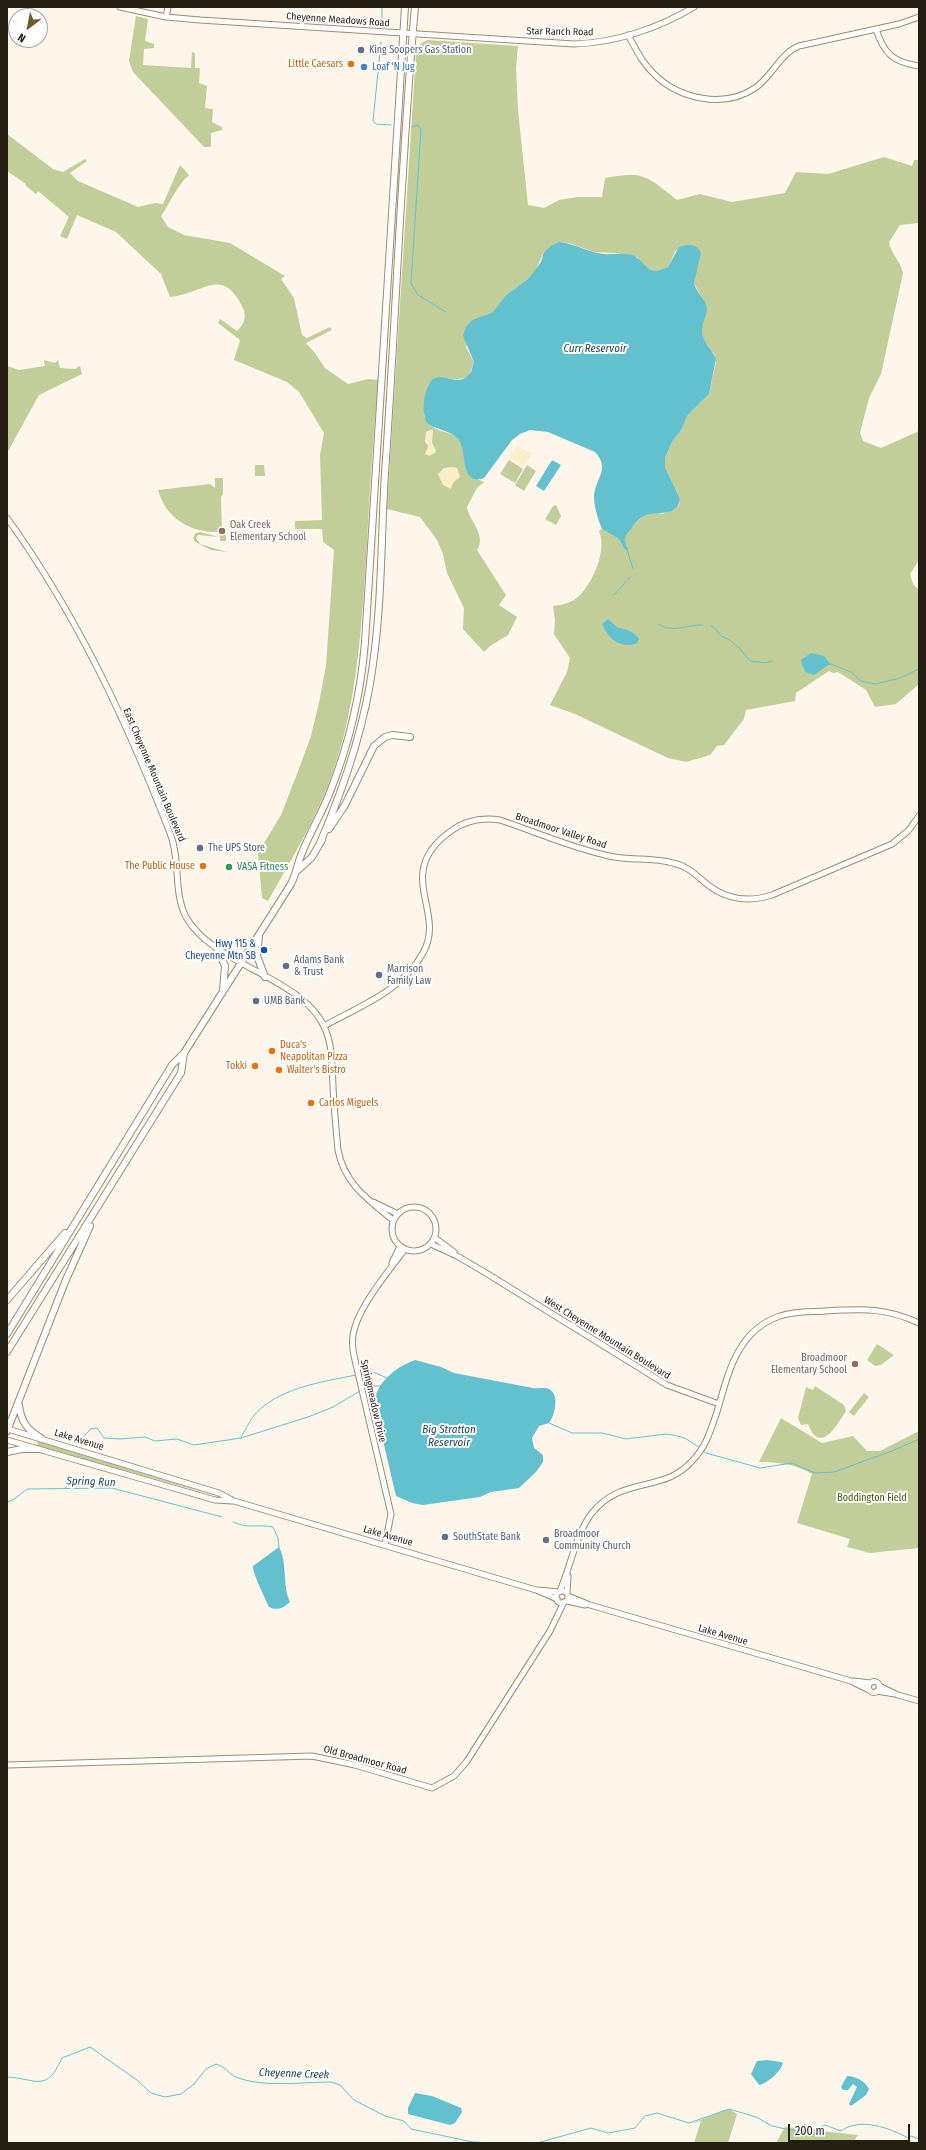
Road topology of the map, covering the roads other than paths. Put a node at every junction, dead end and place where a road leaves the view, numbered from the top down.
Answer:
1 (120, 7) edge
2 (168, 7) edge
3 (405, 7) edge
4 (415, 7) edge
5 (694, 7) edge
6 (166, 17) junction
7 (919, 17) edge
8 (876, 29) junction
9 (404, 34) junction
10 (412, 34) junction
11 (628, 35) junction
12 (919, 66) edge
13 (7, 518) edge
14 (410, 737) dead end
15 (919, 816) edge
16 (320, 842) junction
17 (298, 870) junction
18 (260, 933) junction
19 (216, 946) junction
20 (241, 962) junction
21 (265, 977) junction
22 (222, 992) junction
23 (324, 1026) junction
24 (184, 1053) junction
25 (113, 1184) junction
26 (370, 1201) junction
27 (87, 1204) junction
28 (398, 1214) junction
29 (394, 1220) junction
30 (435, 1238) junction
31 (431, 1244) junction
32 (403, 1248) junction
33 (457, 1256) junction
34 (7, 1300) edge
35 (919, 1323) edge
36 (7, 1334) edge
37 (7, 1352) edge
38 (19, 1403) junction
39 (719, 1404) junction
40 (8, 1430) edge
41 (41, 1438) junction
42 (7, 1440) edge
43 (37, 1449) junction
44 (7, 1452) edge
45 (234, 1501) junction
46 (385, 1545) junction
47 (568, 1573) junction
48 (536, 1590) junction
49 (559, 1591) junction
50 (567, 1598) junction
51 (557, 1600) junction
52 (556, 1617) junction
53 (851, 1681) junction
54 (870, 1683) junction
55 (878, 1688) junction
56 (869, 1690) junction
57 (919, 1701) edge
58 (7, 1764) edge

1 - 6 street, Cheyenne Meadows Road
2 - 6 street
3 - 9 highway
4 - 10 highway
5 - 11 street, Star Ranch Road
6 - 9 street, Cheyenne Meadows Road
7 - 8 street
8 - 11 street
8 - 12 street
9 - 10 street, Cheyenne Meadows Road
9 - 17 highway
10 - 11 street, Star Ranch Road
10 - 16 highway
13 - 19 street, East Cheyenne Mountain Boulevard
14 - 16 highway
15 - 23 street, Broadmoor Valley Road
16 - 17 highway
17 - 18 highway
18 - 20 highway
18 - 21 highway
19 - 20 street, East Cheyenne Mountain Boulevard
19 - 22 highway
20 - 21 street, East Cheyenne Mountain Boulevard
20 - 22 highway
21 - 23 street, East Cheyenne Mountain Boulevard
22 - 24 highway
23 - 26 street, East Cheyenne Mountain Boulevard
24 - 25 highway
24 - 27 highway
25 - 37 highway
25 - 38 highway
26 - 28 street, East Cheyenne Mountain Boulevard
26 - 29 street, East Cheyenne Mountain Boulevard
27 - 34 highway
27 - 36 highway
28 - 29 street
28 - 30 street
29 - 32 street
30 - 31 street
30 - 33 street, West Cheyenne Mountain Boulevard
31 - 32 street
31 - 33 street, West Cheyenne Mountain Boulevard
32 - 46 street, Springmeadow Drive
33 - 39 street, West Cheyenne Mountain Boulevard
35 - 39 street
38 - 40 highway
38 - 41 highway
39 - 47 street, Old Broadmoor Road
40 - 41 street, Lake Avenue
41 - 45 street, Lake Avenue
42 - 43 street, Lake Avenue
43 - 44 highway
43 - 45 street, Lake Avenue
45 - 46 street, Lake Avenue
46 - 48 street, Lake Avenue
47 - 49 street, Old Broadmoor Road
47 - 50 street, Old Broadmoor Road
48 - 49 street, Lake Avenue
48 - 51 street, Lake Avenue
49 - 50 street, Lake Avenue
49 - 51 street, Old Broadmoor Road
50 - 51 street, Lake Avenue
50 - 52 street, Old Broadmoor Road
50 - 53 street, Lake Avenue
51 - 52 street, Old Broadmoor Road
52 - 58 street, Old Broadmoor Road
53 - 54 street, Lake Avenue
53 - 56 street, Lake Avenue
54 - 55 street, Lake Avenue
54 - 56 street
55 - 56 street, Lake Avenue
55 - 57 street

